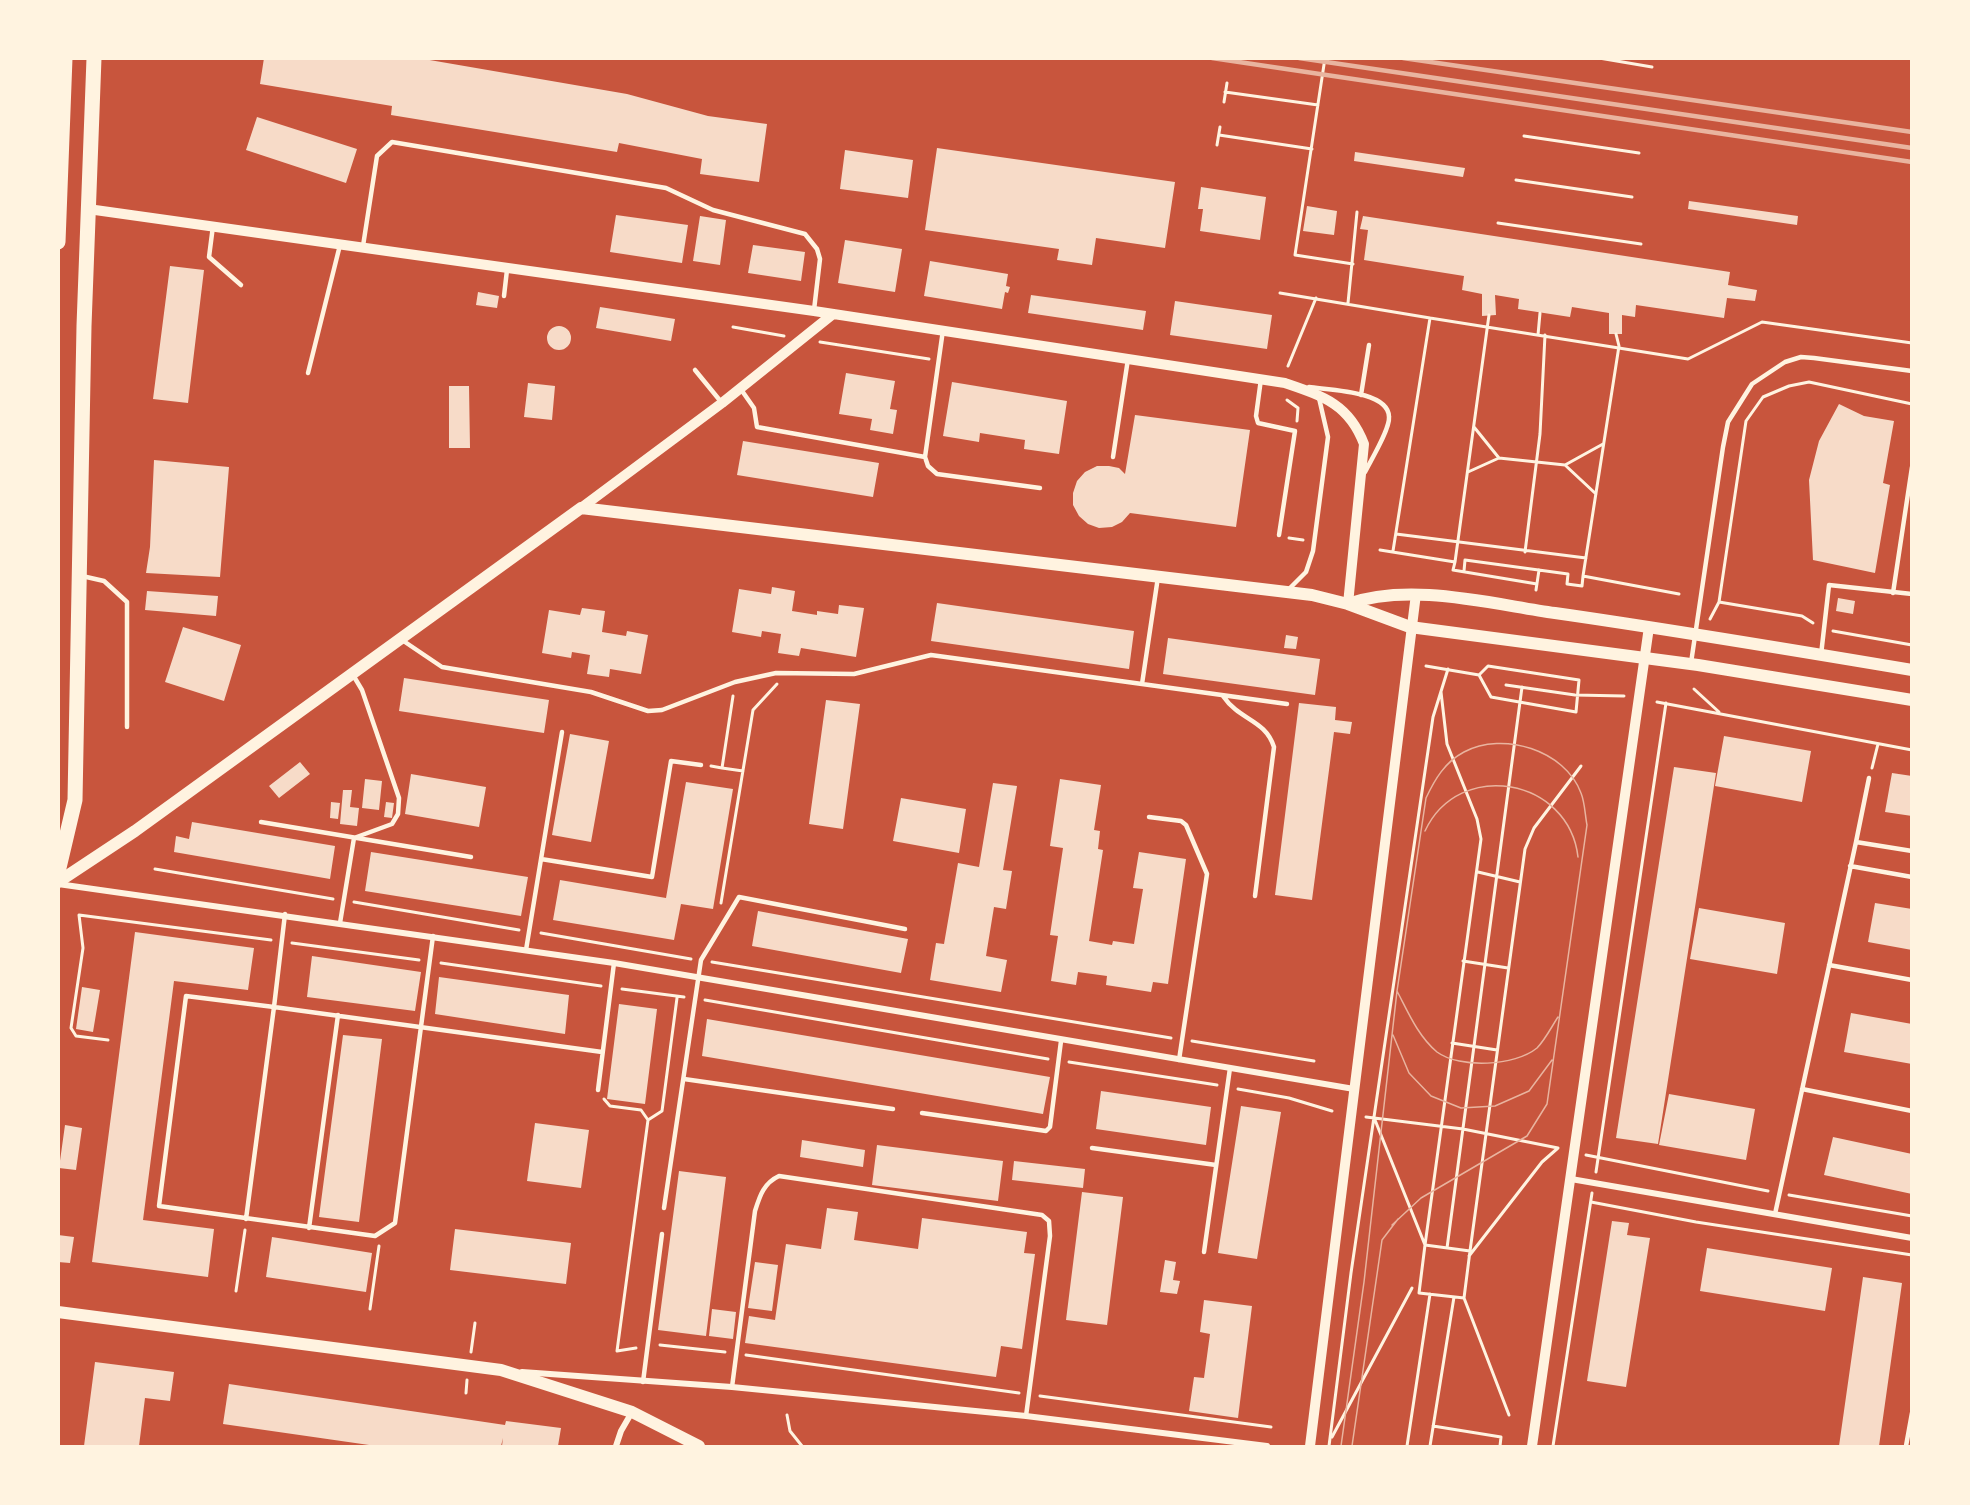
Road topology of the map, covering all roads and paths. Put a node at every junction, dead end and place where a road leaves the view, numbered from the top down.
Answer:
1 (65, 58) edge
2 (94, 58) edge
3 (1325, 58) edge
4 (1599, 58) edge
5 (1652, 67) dead end
6 (1227, 83) dead end
7 (1226, 92) junction
8 (1224, 102) dead end
9 (1318, 105) junction
10 (1220, 127) dead end
11 (1219, 135) junction
12 (1524, 136) dead end
13 (1217, 145) dead end
14 (1312, 149) junction
15 (1639, 153) dead end
16 (1516, 180) dead end
17 (1632, 197) dead end
18 (88, 209) junction
19 (1357, 212) dead end
20 (1498, 223) dead end
21 (213, 226) junction
22 (58, 242) edge
23 (340, 243) junction
24 (1641, 244) dead end
25 (363, 246) junction
26 (1353, 264) junction
27 (508, 267) junction
28 (241, 285) dead end
29 (1280, 293) dead end
30 (504, 296) dead end
31 (1316, 298) junction
32 (1348, 303) junction
33 (814, 311) junction
34 (1540, 313) dead end
35 (833, 314) junction
36 (1489, 315) dead end
37 (1430, 318) junction
38 (733, 327) dead end
39 (1486, 327) junction
40 (944, 330) junction
41 (1616, 334) dead end
42 (1538, 335) junction
43 (1545, 335) junction
44 (801, 338) junction
45 (1911, 343) edge
46 (1369, 345) dead end
47 (1619, 346) junction
48 (1128, 359) junction
49 (939, 361) junction
50 (1288, 366) dead end
51 (695, 370) dead end
52 (1911, 371) edge
53 (308, 373) dead end
54 (1261, 379) junction
55 (1285, 383) junction
56 (740, 388) junction
57 (1318, 394) junction
58 (1361, 395) junction
59 (1283, 398) dead end
60 (722, 403) junction
61 (1911, 404) edge
62 (1473, 426) junction
63 (1295, 430) junction
64 (1604, 444) junction
65 (925, 457) junction
66 (1113, 457) dead end
67 (1499, 458) junction
68 (1536, 462) junction
69 (1564, 465) junction
70 (1911, 467) edge
71 (1468, 472) junction
72 (1361, 481) junction
73 (1040, 488) dead end
74 (1596, 494) junction
75 (581, 508) junction
76 (1395, 534) junction
77 (1279, 535) dead end
78 (1456, 543) junction
79 (1380, 550) dead end
80 (1393, 551) junction
81 (1525, 552) junction
82 (1586, 558) junction
83 (1455, 562) junction
84 (1539, 570) junction
85 (1464, 571) junction
86 (79, 576) junction
87 (1158, 576) junction
88 (1583, 576) junction
89 (1537, 584) junction
90 (1536, 590) dead end
91 (1287, 592) junction
92 (1893, 593) junction
93 (1416, 594) junction
94 (1679, 594) dead end
95 (1911, 594) edge
96 (1348, 604) junction
97 (1707, 623) dead end
98 (1410, 627) junction
99 (1649, 627) junction
100 (1696, 633) junction
101 (402, 640) junction
102 (1821, 654) junction
103 (1645, 659) junction
104 (1691, 664) junction
105 (1426, 666) dead end
106 (1448, 669) junction
107 (1911, 670) edge
108 (788, 673) junction
109 (353, 675) junction
110 (1479, 675) junction
111 (735, 682) junction
112 (1142, 684) junction
113 (1506, 686) dead end
114 (1522, 687) junction
115 (1694, 689) dead end
116 (1441, 692) junction
117 (1578, 694) junction
118 (1223, 696) junction
119 (1624, 696) dead end
120 (1911, 699) edge
121 (1657, 702) dead end
122 (1666, 703) junction
123 (1287, 704) dead end
124 (1520, 704) junction
125 (1721, 714) junction
126 (127, 727) dead end
127 (562, 732) dead end
128 (1878, 744) junction
129 (1911, 750) edge
130 (701, 765) joint
131 (1581, 766) dead end
132 (722, 768) junction
133 (743, 771) junction
134 (1869, 778) joint
135 (1149, 817) dead end
136 (261, 822) dead end
137 (354, 838) junction
138 (1856, 842) junction
139 (1911, 851) edge
140 (471, 857) dead end
141 (541, 859) junction
142 (1850, 866) junction
143 (155, 869) dead end
144 (58, 872) edge
145 (1478, 872) junction
146 (1911, 877) edge
147 (1496, 878) junction
148 (1520, 882) junction
149 (58, 883) edge
150 (1256, 896) dead end
151 (344, 900) junction
152 (720, 909) dead end
153 (285, 914) junction
154 (340, 923) junction
155 (905, 928) dead end
156 (529, 932) junction
157 (433, 936) junction
158 (281, 942) junction
159 (696, 949) dead end
160 (526, 950) junction
161 (690, 959) junction
162 (701, 960) junction
163 (1462, 961) junction
164 (429, 962) junction
165 (614, 963) junction
166 (1485, 964) junction
167 (1829, 965) junction
168 (1509, 968) junction
169 (698, 976) junction
170 (1911, 980) edge
171 (610, 987) junction
172 (677, 997) junction
173 (695, 998) junction
174 (274, 1007) junction
175 (338, 1015) junction
176 (422, 1026) junction
177 (108, 1040) dead end
178 (1182, 1040) junction
179 (1061, 1041) junction
180 (1452, 1043) junction
181 (1474, 1047) junction
182 (1497, 1050) junction
183 (602, 1052) junction
184 (1179, 1060) junction
185 (1058, 1061) junction
186 (1314, 1061) dead end
187 (1103, 1068) dead end
188 (1230, 1068) junction
189 (684, 1079) junction
190 (1354, 1089) junction
191 (1802, 1089) junction
192 (598, 1090) joint
193 (893, 1109) dead end
194 (1911, 1111) edge
195 (922, 1113) dead end
196 (1366, 1116) dead end
197 (1375, 1118) junction
198 (648, 1120) junction
199 (1441, 1126) junction
200 (1463, 1130) junction
201 (1486, 1134) junction
202 (1092, 1148) dead end
203 (1584, 1155) dead end
204 (1599, 1158) junction
205 (1216, 1165) junction
206 (1571, 1179) junction
207 (1594, 1182) junction
208 (1780, 1193) junction
209 (1591, 1202) junction
210 (664, 1208) dead end
211 (1775, 1214) junction
212 (1911, 1216) edge
213 (246, 1219) junction
214 (309, 1228) junction
215 (381, 1232) junction
216 (662, 1234) dead end
217 (1911, 1238) edge
218 (1425, 1245) junction
219 (1447, 1248) junction
220 (1470, 1251) junction
221 (1204, 1252) dead end
222 (1911, 1255) edge
223 (1469, 1256) junction
224 (1412, 1288) dead end
225 (236, 1291) dead end
226 (1430, 1294) junction
227 (1454, 1297) junction
228 (1464, 1298) junction
229 (370, 1309) dead end
230 (58, 1312) edge
231 (648, 1347) junction
232 (736, 1354) junction
233 (501, 1370) junction
234 (643, 1382) junction
235 (732, 1387) junction
236 (1029, 1394) junction
237 (632, 1413) junction
238 (1911, 1413) edge
239 (788, 1415) dead end
240 (1509, 1415) dead end
241 (1026, 1416) junction
242 (1433, 1426) junction
243 (1270, 1427) dead end
244 (1330, 1441) junction
245 (616, 1446) edge
246 (699, 1446) edge
247 (802, 1446) edge
248 (1267, 1446) edge
249 (1310, 1446) edge
250 (1329, 1446) edge
251 (1407, 1446) edge
252 (1430, 1446) edge
253 (1500, 1446) edge
254 (1532, 1446) edge
255 (1553, 1446) edge
256 (1906, 1446) edge

1 - 22 main road
2 - 18 main road
3 - 9 path
4 - 5 path
6 - 7 path
7 - 8 path
7 - 9 path
9 - 14 path
10 - 11 path
11 - 13 path
11 - 14 path
12 - 15 path
14 - 26 path
16 - 17 path
18 - 21 street
18 - 86 main road
19 - 26 path
20 - 24 path
21 - 23 street
21 - 28 lane
23 - 25 street
23 - 53 lane
25 - 27 street
25 - 33 lane
26 - 32 path
27 - 30 lane
27 - 33 street
29 - 31 path
31 - 32 path
31 - 50 path
32 - 37 path
33 - 35 street
34 - 42 path
35 - 40 street
35 - 44 street
36 - 39 path
37 - 39 path
37 - 76 path
38 - 44 path
39 - 42 path
39 - 62 path
40 - 48 street
40 - 49 lane
41 - 47 path
42 - 43 path
43 - 47 path
43 - 68 path
44 - 49 path
44 - 56 street
45 - 47 path
46 - 58 lane
47 - 64 path
48 - 54 street
48 - 66 lane
49 - 65 lane
51 - 60 lane
52 - 100 lane
54 - 55 street
54 - 63 lane
55 - 57 street
55 - 58 lane
56 - 60 street
56 - 65 lane
57 - 72 street
57 - 91 lane
58 - 72 lane
59 - 63 path
60 - 75 street
61 - 97 path
62 - 67 path
62 - 71 path
63 - 77 lane
64 - 69 path
64 - 74 path
65 - 73 lane
67 - 68 path
67 - 71 path
68 - 69 path
68 - 81 path
69 - 74 path
70 - 92 lane
71 - 78 path
72 - 96 street
74 - 82 path
75 - 87 main road
75 - 101 main road
76 - 78 path
76 - 80 path
78 - 81 path
78 - 83 path
79 - 80 path
80 - 83 path
81 - 82 path
82 - 88 path
83 - 85 path
84 - 85 path
84 - 88 path
84 - 89 path
85 - 89 path
86 - 126 lane
86 - 144 main road
87 - 91 main road
87 - 112 lane
88 - 94 path
89 - 90 path
91 - 96 main road
92 - 95 lane
92 - 102 lane
93 - 96 main road
93 - 98 street
93 - 99 main road
96 - 98 main road
98 - 103 main road
98 - 190 street
99 - 100 main road
99 - 103 street
100 - 102 main road
100 - 104 lane
101 - 109 main road
101 - 111 lane
102 - 107 main road
103 - 104 main road
103 - 206 street
104 - 120 main road
105 - 106 path
106 - 110 path
106 - 116 path
108 - 111 lane
108 - 112 lane
108 - 133 path
109 - 137 lane
109 - 149 main road
110 - 117 path
110 - 124 path
111 - 132 path
112 - 118 lane
113 - 114 path
114 - 117 path
114 - 124 path
115 - 125 path
116 - 145 path
116 - 197 path
117 - 119 path
117 - 124 path
118 - 123 lane
118 - 150 lane
121 - 122 path
122 - 125 path
122 - 204 path
124 - 147 path
125 - 128 path
127 - 141 lane
128 - 129 path
128 - 134 path
130 - 132 path
130 - 141 lane
131 - 148 path
132 - 133 path
133 - 152 path
134 - 138 lane
135 - 178 lane
136 - 137 lane
137 - 140 lane
137 - 151 lane
138 - 139 lane
138 - 142 lane
141 - 156 lane
142 - 146 lane
142 - 167 lane
143 - 151 path
145 - 147 path
145 - 163 path
147 - 148 path
147 - 166 path
148 - 168 path
149 - 153 street
151 - 154 lane
151 - 156 path
153 - 154 street
153 - 158 lane
154 - 157 street
155 - 162 lane
156 - 160 lane
156 - 161 path
157 - 160 street
157 - 164 lane
158 - 164 path
158 - 174 lane
158 - 177 path
159 - 161 path
160 - 165 street
161 - 162 path
162 - 169 lane
162 - 178 path
163 - 166 path
163 - 180 path
164 - 171 path
164 - 176 lane
165 - 169 street
165 - 171 lane
166 - 168 path
166 - 181 path
167 - 170 lane
167 - 191 lane
168 - 182 path
169 - 173 lane
169 - 179 street
171 - 172 path
171 - 183 lane
172 - 173 path
172 - 198 path
173 - 185 path
173 - 189 lane
174 - 175 lane
174 - 213 lane
174 - 213 lane
175 - 176 lane
175 - 214 lane
176 - 183 lane
176 - 215 lane
178 - 184 lane
178 - 186 path
179 - 184 street
179 - 185 lane
180 - 181 path
180 - 199 path
181 - 182 path
181 - 200 path
182 - 201 path
183 - 192 lane
184 - 188 street
185 - 187 path
185 - 195 lane
188 - 190 street
188 - 205 lane
189 - 193 lane
189 - 210 lane
190 - 249 street
191 - 194 lane
191 - 208 lane
192 - 198 path
196 - 197 path
197 - 199 path
197 - 218 path
197 - 244 path
198 - 231 path
199 - 200 path
199 - 218 path
200 - 201 path
200 - 219 path
201 - 220 path
201 - 223 path
202 - 205 lane
203 - 204 path
204 - 207 path
204 - 208 path
205 - 221 lane
206 - 207 street
206 - 254 street
207 - 209 path
207 - 211 street
208 - 211 lane
208 - 212 path
209 - 222 path
209 - 255 path
211 - 217 street
213 - 214 lane
213 - 225 path
214 - 215 lane
215 - 229 path
216 - 231 lane
218 - 219 path
218 - 226 path
219 - 220 path
220 - 223 path
223 - 228 path
224 - 244 path
226 - 227 path
226 - 251 path
227 - 228 path
227 - 242 path
228 - 240 path
230 - 233 main road
231 - 232 path
231 - 234 lane
232 - 235 lane
232 - 236 path
232 - 236 lane
233 - 234 street
233 - 237 main road
234 - 235 street
235 - 241 street
236 - 241 lane
236 - 243 path
237 - 245 street
237 - 246 main road
238 - 256 lane
239 - 247 path
241 - 248 street
242 - 252 path
242 - 253 path
244 - 250 path

